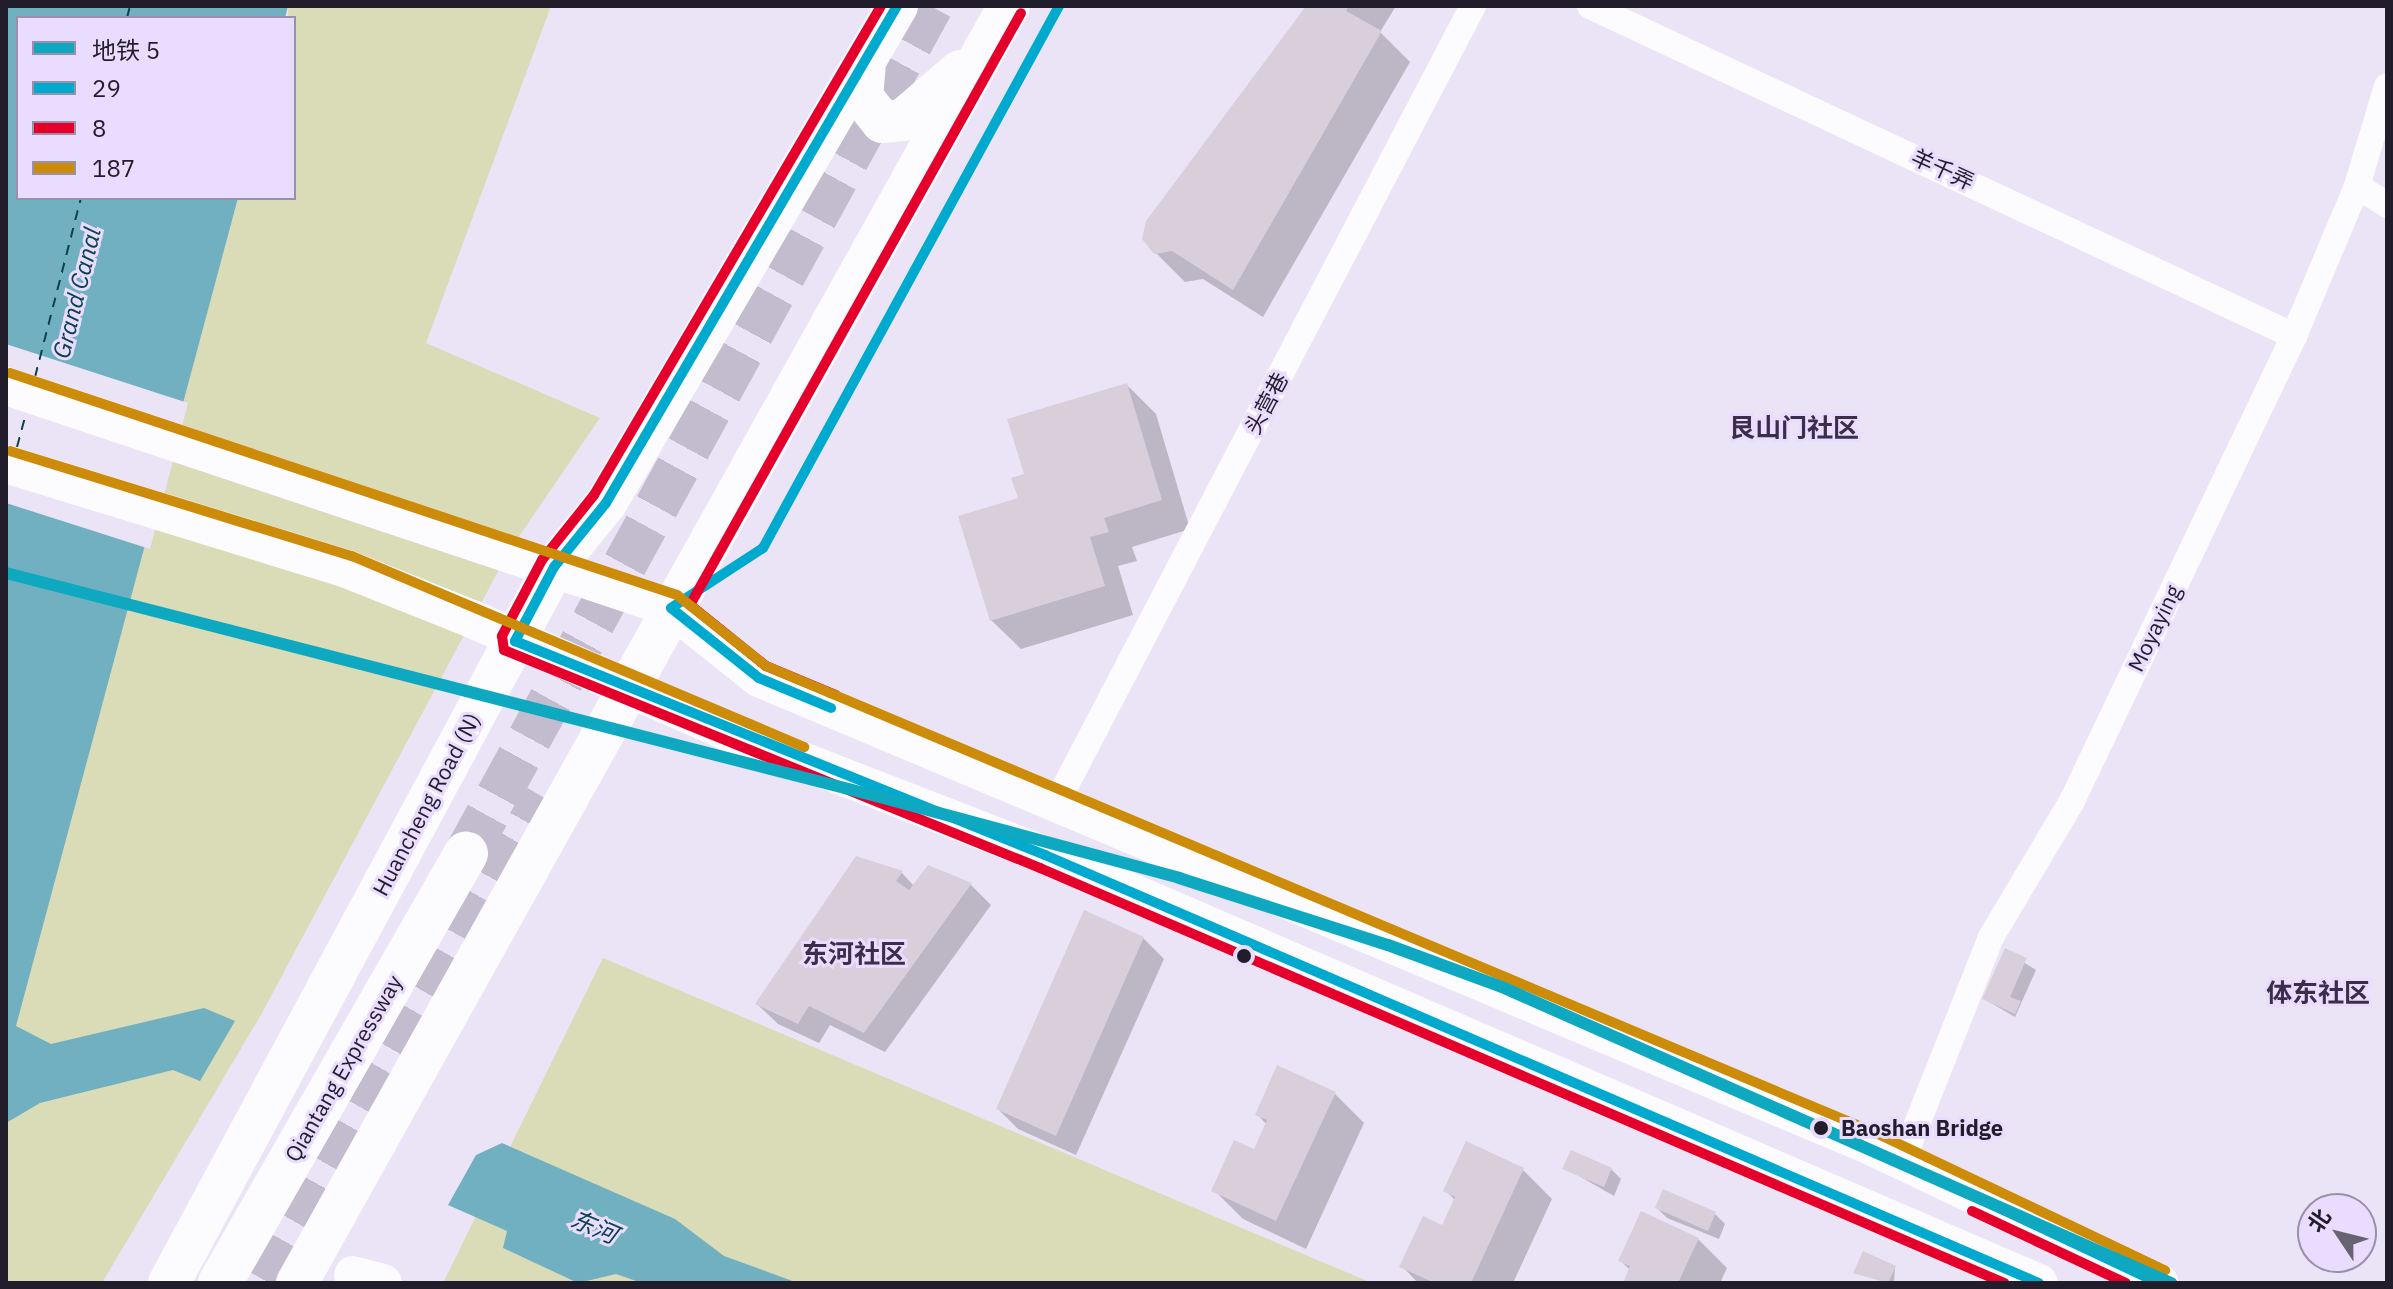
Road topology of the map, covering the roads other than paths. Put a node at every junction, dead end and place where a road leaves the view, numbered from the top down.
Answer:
1 (897, 6) edge
2 (1009, 6) edge
3 (1473, 6) edge
4 (1590, 6) edge
5 (988, 45) junction
6 (865, 63) junction
7 (2387, 86) edge
8 (2357, 186) junction
9 (2387, 205) edge
10 (2294, 336) junction
11 (6, 386) edge
12 (6, 464) edge
13 (554, 567) junction
14 (671, 608) junction
15 (515, 641) junction
16 (631, 685) junction
17 (1058, 800) junction
18 (466, 854) tunnel mouth
19 (1902, 1162) junction
20 (169, 1283) edge
21 (220, 1283) edge
22 (297, 1283) edge
23 (2039, 1283) edge
24 (2159, 1283) edge

1 - 6 main road, Huancheng Road (N)
2 - 5 main road
3 - 17 street, 头营巷
4 - 10 street, 羊千弄
5 - 6 main road
5 - 14 main road
6 - 13 main road, Huancheng Road (N)
7 - 8 street, Moyaying
8 - 9 street
8 - 10 street, Moyaying
10 - 19 street, Moyaying
11 - 13 main road
12 - 15 main road
13 - 14 main road
13 - 15 main road, Huancheng Road (N)
14 - 16 main road
14 - 17 main road
15 - 16 main road
15 - 20 main road, Huancheng Road (N)
16 - 22 main road
16 - 23 main road
17 - 19 main road
18 - 21 highway, Qiantang Expressway
19 - 24 main road

